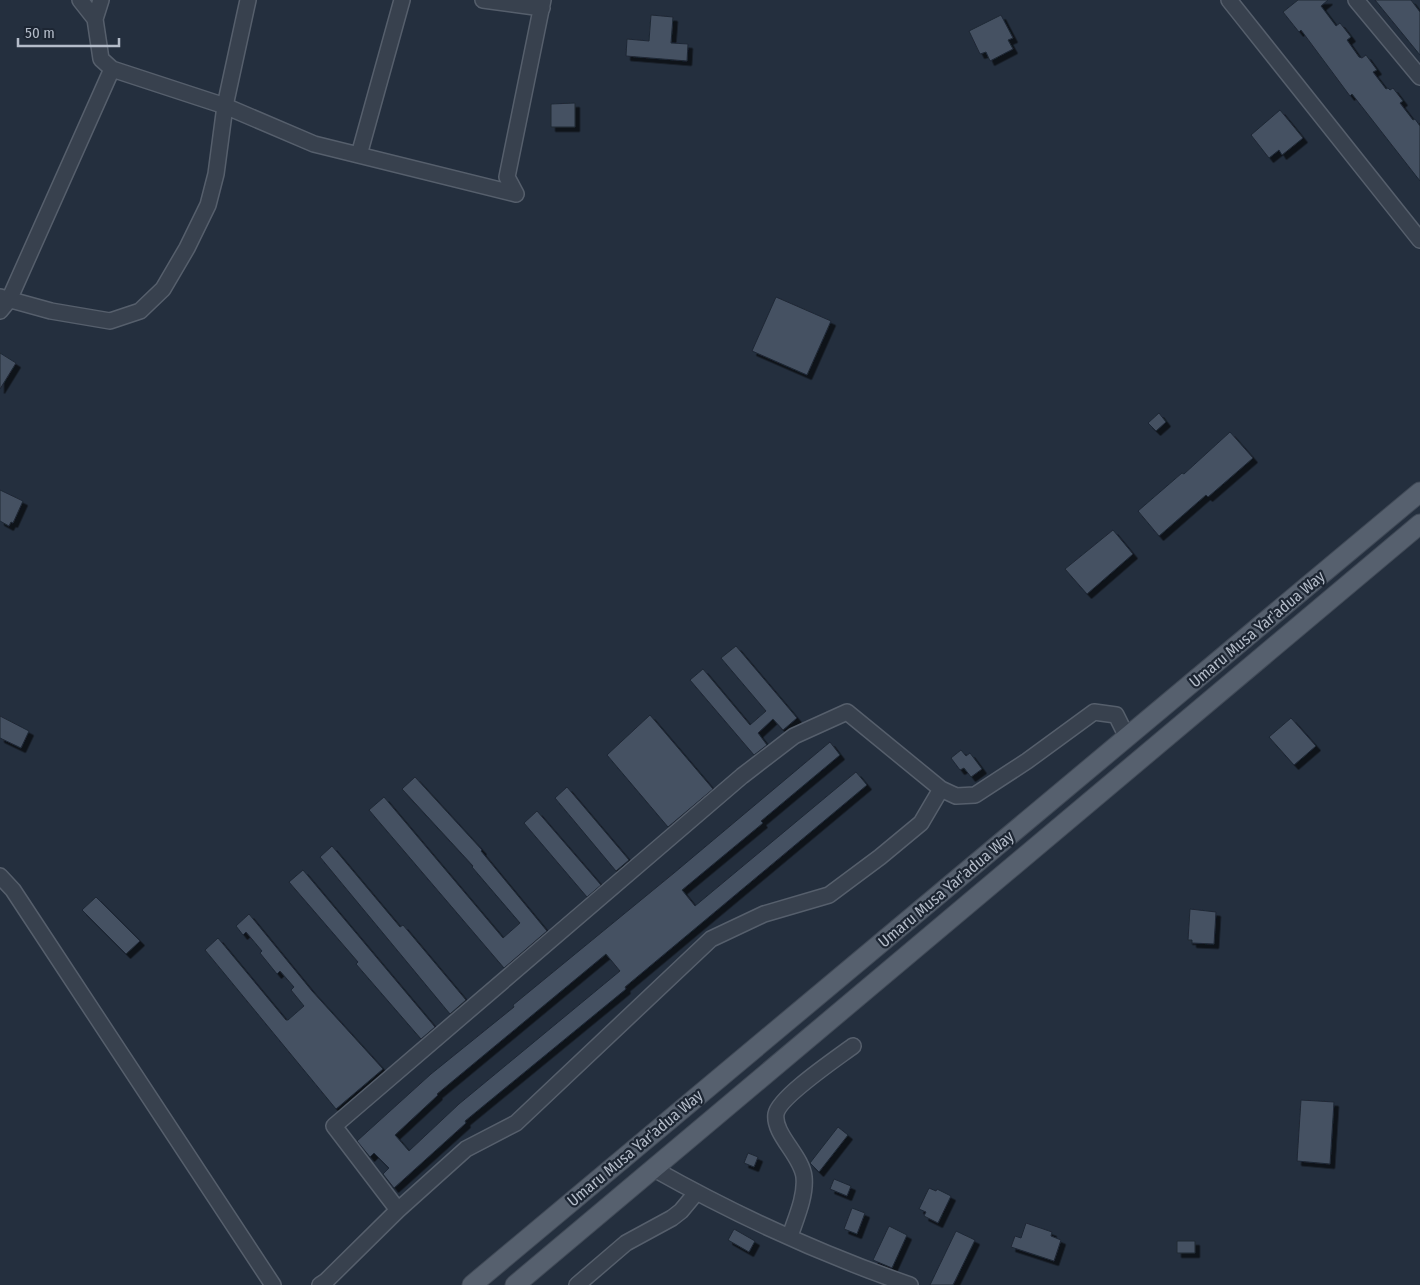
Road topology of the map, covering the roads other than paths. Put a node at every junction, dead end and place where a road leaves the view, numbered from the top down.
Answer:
1 (80, 0) edge
2 (101, 0) edge
3 (248, 0) edge
4 (402, 0) edge
5 (483, 0) edge
6 (1229, 0) edge
7 (1356, 0) edge
8 (543, 4) edge
9 (95, 19) junction
10 (112, 68) junction
11 (1420, 76) edge
12 (225, 106) junction
13 (359, 155) junction
14 (1420, 240) edge
15 (3, 303) edge
16 (1420, 492) edge
17 (1420, 524) edge
18 (1127, 737) junction
19 (941, 790) junction
20 (0, 876) edge
21 (853, 1046) dead end
22 (654, 1169) junction
23 (696, 1193) junction
24 (398, 1210) junction
25 (790, 1236) junction
26 (273, 1285) edge
27 (320, 1285) edge
28 (472, 1285) edge
29 (515, 1285) edge
30 (577, 1285) edge
31 (910, 1285) edge

1 - 9 street
2 - 9 street
3 - 12 street
4 - 13 street
5 - 8 street
6 - 14 street
7 - 11 street
8 - 13 street
9 - 10 street
10 - 12 street
10 - 15 street
12 - 13 street
12 - 15 street
16 - 18 main road, Umaru Musa Yar'adua Way
17 - 22 main road, Umaru Musa Yar'adua Way
18 - 19 street
18 - 28 main road, Umaru Musa Yar'adua Way
19 - 24 street
19 - 24 street
20 - 26 street
21 - 25 street
22 - 23 street
22 - 29 main road, Umaru Musa Yar'adua Way
23 - 25 street
23 - 30 street
24 - 27 street
25 - 31 street

